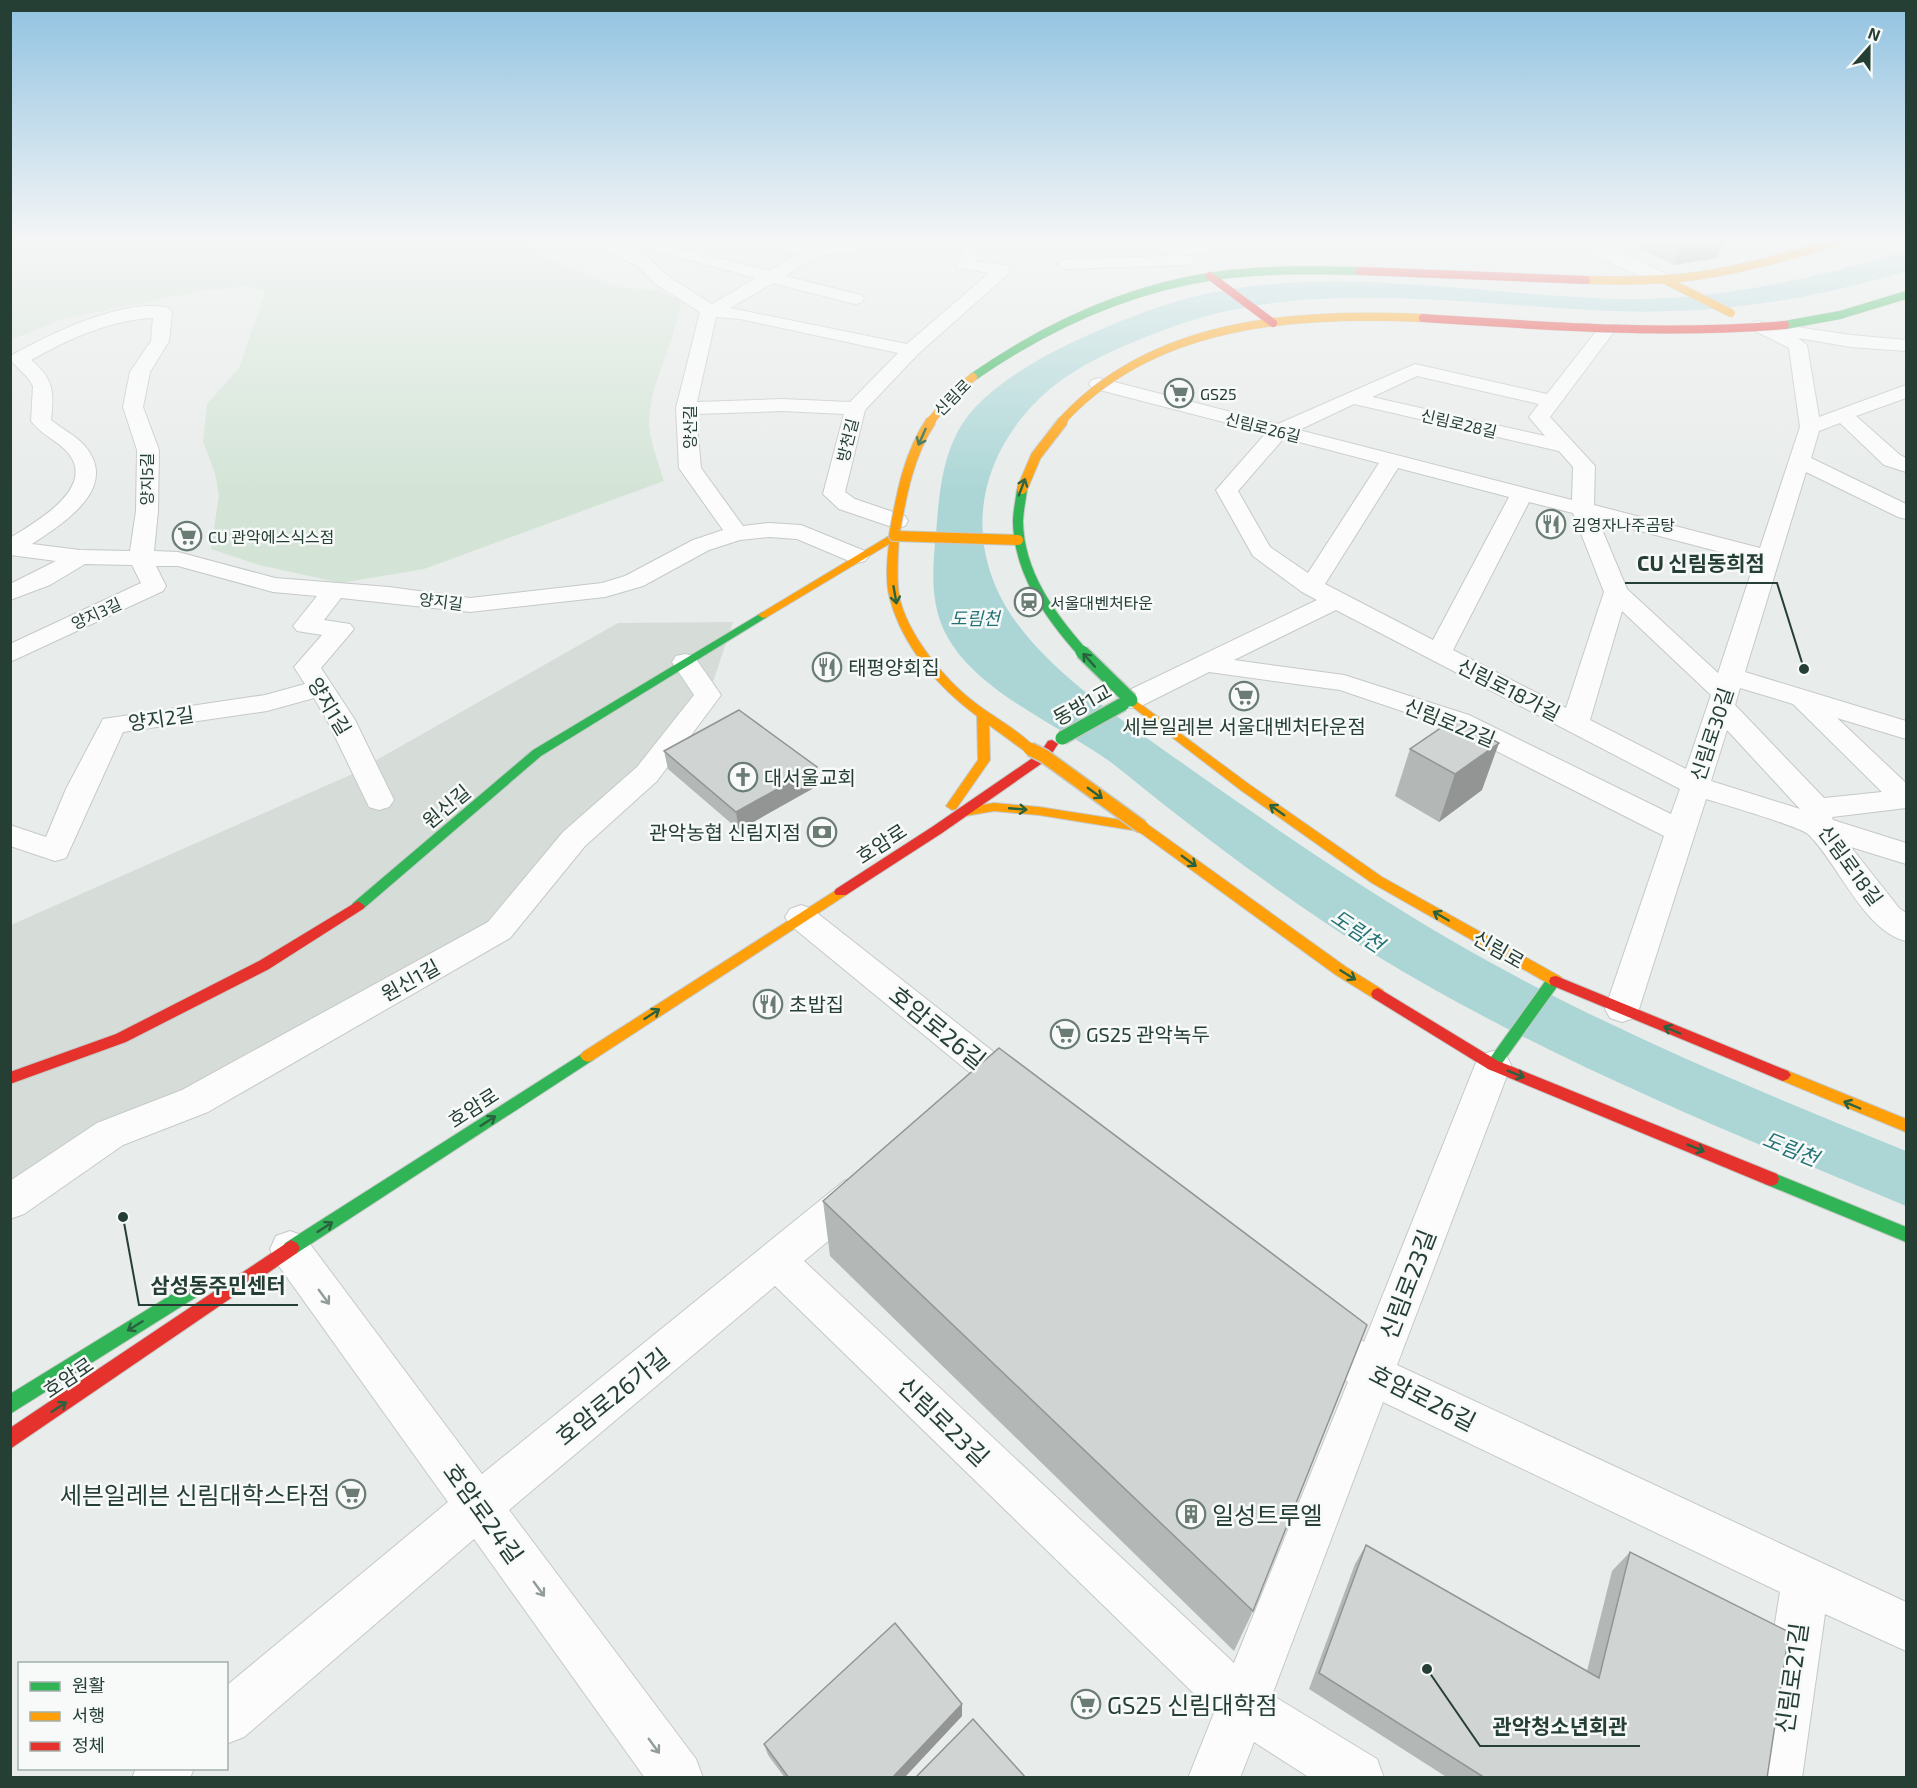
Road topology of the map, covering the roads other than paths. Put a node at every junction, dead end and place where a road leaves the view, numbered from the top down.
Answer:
1 (99, 323) edge
2 (162, 323) edge
3 (706, 323) edge
4 (785, 323) edge
5 (941, 323) edge
6 (1067, 323) edge
7 (1269, 323) edge
8 (1528, 323) edge
9 (1754, 323) edge
10 (1779, 323) edge
11 (1759, 326) junction
12 (1607, 328) junction
13 (1851, 341) junction
14 (1906, 345) edge
15 (911, 350) junction
16 (15, 362) edge
17 (1897, 363) dead end
18 (1099, 384) junction
19 (1906, 391) edge
20 (1352, 398) junction
21 (1551, 401) junction
22 (1874, 403) junction
23 (686, 408) junction
24 (855, 408) junction
25 (1896, 413) dead end
26 (1844, 415) junction
27 (1810, 427) junction
28 (1279, 431) junction
29 (1566, 447) junction
30 (1392, 460) junction
31 (1800, 460) junction
32 (1906, 466) edge
33 (1522, 494) junction
34 (1583, 510) junction
35 (1906, 512) edge
36 (896, 529) junction
37 (737, 533) junction
38 (1018, 540) junction
39 (10, 548) edge
40 (857, 556) junction
41 (80, 557) junction
42 (1768, 557) junction
43 (141, 558) junction
44 (1311, 587) junction
45 (333, 590) junction
46 (1616, 592) junction
47 (10, 593) edge
48 (1336, 600) junction
49 (1439, 653) junction
50 (10, 654) edge
51 (685, 662) junction
52 (1204, 664) junction
53 (320, 688) junction
54 (1725, 692) junction
55 (1799, 698) junction
56 (1127, 702) junction
57 (983, 714) junction
58 (1575, 723) junction
59 (1906, 730) edge
60 (1057, 741) junction
61 (1030, 749) junction
62 (1044, 756) junction
63 (1694, 785) junction
64 (1906, 799) edge
65 (379, 800) dead end
66 (956, 809) junction
67 (1817, 817) junction
68 (1142, 827) junction
69 (1680, 831) junction
70 (10, 835) edge
71 (1906, 854) edge
72 (801, 918) junction
73 (1906, 929) edge
74 (1552, 984) junction
75 (666, 989) dead end
76 (1622, 1009) junction
77 (1493, 1065) junction
78 (10, 1078) edge
79 (1046, 1114) edge
80 (1906, 1126) edge
81 (883, 1173) edge
82 (10, 1202) edge
83 (1906, 1235) edge
84 (290, 1249) junction
85 (776, 1261) junction
86 (202, 1283) dead end
87 (1297, 1315) edge
88 (1371, 1374) junction
89 (10, 1405) edge
90 (10, 1440) edge
91 (478, 1506) junction
92 (1806, 1579) junction
93 (1906, 1627) edge
94 (1242, 1705) junction
95 (228, 1717) edge
96 (677, 1778) edge
97 (1214, 1778) edge
98 (1359, 1778) edge
99 (1776, 1778) edge

1 - 16 street, 양지5길
2 - 43 street, 양지5길
3 - 23 street, 양산길
4 - 15 street
5 - 15 street, 방천길
6 -> 36 main road, 신림로, bridge
7 - 18 main road, 신림로, bridge
8 - 12 main road, 신림로, bridge
9 - 11 main road, bridge
10 - 11 main road, 신림로, bridge
11 - 12 main road, 신림로, bridge
11 - 13 street
11 - 27 street, 신림로30길
12 - 21 street
13 - 14 street
13 - 17 street
15 - 24 street, 방천길
16 - 39 street, 양지5길
18 - 28 street, 신림로26길
38 -> 18 main road, 신림로, bridge
19 - 22 street
20 - 21 street
20 - 28 street
20 - 29 street, 신림로28길
21 - 29 street
22 - 25 street
22 - 26 street
23 - 24 street
23 - 37 street, 양산길
24 - 36 street, 방천길
26 - 27 street
26 - 32 street
27 - 31 street, 신림로30길
28 - 30 street, 신림로26길
28 - 44 street, 신림로18가길
29 - 34 street
30 - 33 street, 신림로26길
30 - 44 street
31 - 35 street
31 - 42 street, 신림로30길
33 - 34 street, 신림로26길
33 - 49 street
34 - 42 street, 신림로26길
34 - 46 street
36 - 38 main road, bridge
36 - 40 main road, 원신길
36 -> 57 main road, 신림로
37 - 40 street, 양지길
37 - 45 street, 양지길
56 -> 38 main road, 신림로, bridge
39 - 41 street, 양지길
40 - 51 main road, 원신길
41 - 43 street, 양지길
41 - 47 street
42 - 54 street, 신림로30길
43 - 45 street, 양지길
43 - 50 street, 양지3길
44 - 48 street, 신림로18가길
45 - 53 street, 양지1길
46 - 54 street
46 - 58 street
48 - 49 street, 신림로18가길
48 - 52 street
49 - 58 street, 신림로18가길
51 - 78 main road, 원신길
51 - 82 street, 원신1길
52 - 56 street
52 - 69 street, 신림로22길
53 - 65 street, 양지1길
53 - 70 street, 양지2길
54 - 55 street
54 - 63 street, 신림로30길
54 - 67 street
55 - 59 street
55 - 64 street
56 - 60 main road, 동방1교, bridge
74 -> 56 main road, 신림로
57 - 61 main road, 신림로
57 - 66 main road
58 - 63 street, 신림로18가길
60 - 61 main road
60 - 62 main road
61 - 62 main road, 신림로, bridge
61 - 66 main road
62 - 66 main road
62 -> 68 main road, 신림로, bridge
63 - 67 street, 신림로18가길
63 - 69 street, 신림로30길
64 - 67 street, 신림로18길
66 -> 68 main road
66 - 72 main road, 호암로
66 - 75 main road
67 - 71 street, 신림로18가길
67 - 73 street, 신림로18길
68 -> 77 main road
69 - 76 street, 신림로30길
72 - 79 street, 호암로26길
84 -> 72 main road, 호암로
74 - 76 main road, 신림로
74 - 77 main road
80 -> 76 main road, 신림로
77 -> 83 main road
77 - 88 street, 신림로23길
81 - 85 street, 호암로26가길
90 -> 84 main road, 호암로
84 -> 91 street, 호암로24길
85 - 91 street, 호암로26가길
85 - 94 street, 신림로23길
86 -> 89 main road
87 - 88 street, 호암로26길
88 - 92 street, 호암로26길
88 - 94 street, 신림로23길
91 - 95 street, 호암로26가길
91 -> 96 street, 호암로24길
92 - 93 street, 호암로26길
92 - 99 street, 신림로21길
94 - 97 street, 신림로23길
94 - 98 street

